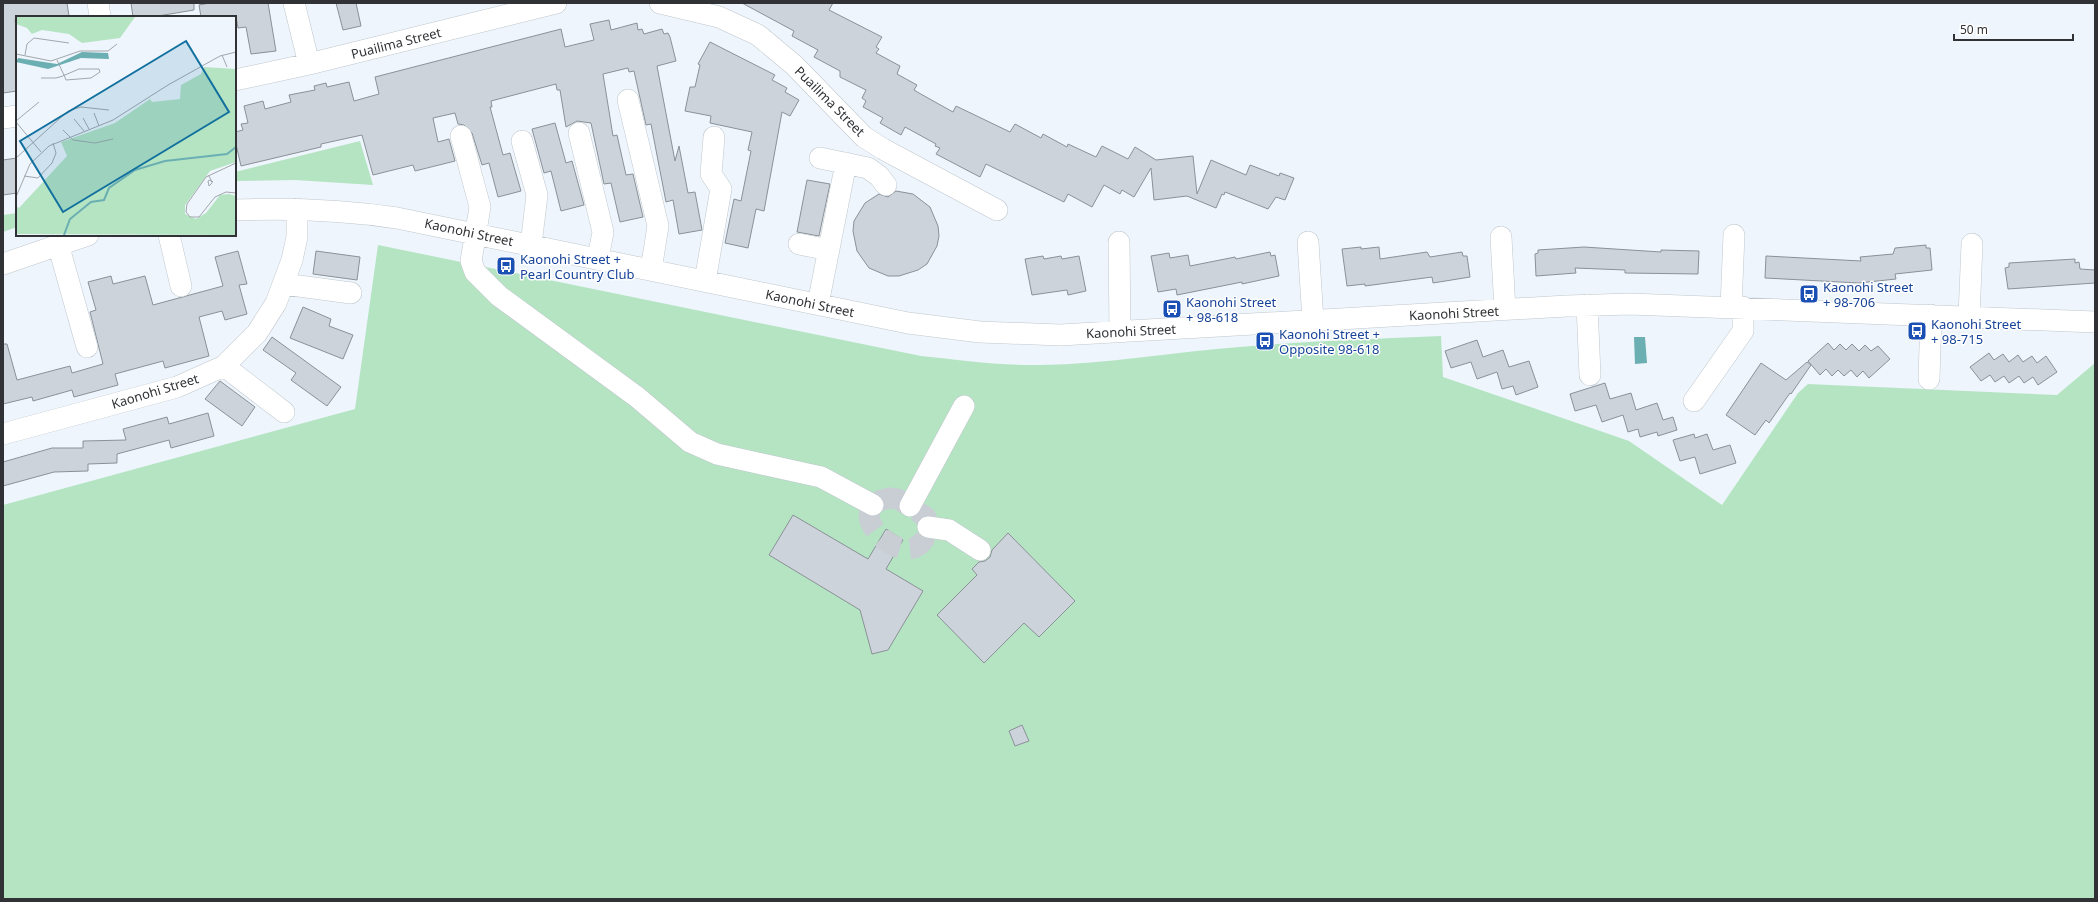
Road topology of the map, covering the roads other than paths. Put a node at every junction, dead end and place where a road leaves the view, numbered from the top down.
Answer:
1 (98, 3) edge
2 (294, 3) edge
3 (556, 3) edge
4 (660, 3) edge
5 (526, 7) edge
6 (100, 16) edge
7 (309, 64) junction
8 (236, 80) edge
9 (628, 100) dead end
10 (16, 116) edge
11 (3, 118) edge
12 (579, 133) dead end
13 (461, 136) dead end
14 (714, 137) dead end
15 (522, 141) dead end
16 (820, 158) dead end
17 (846, 163) junction
18 (886, 185) dead end
19 (297, 209) junction
20 (236, 210) edge
21 (997, 210) dead end
22 (475, 233) junction
23 (1734, 235) dead end
24 (85, 236) edge
25 (169, 236) edge
26 (1502, 237) dead end
27 (1119, 242) dead end
28 (1308, 242) dead end
29 (58, 244) junction
30 (799, 244) dead end
31 (1972, 244) dead end
32 (531, 245) junction
33 (829, 250) junction
34 (598, 259) junction
35 (3, 264) edge
36 (650, 270) junction
37 (704, 281) junction
38 (284, 284) junction
39 (182, 286) dead end
40 (351, 293) dead end
41 (818, 304) junction
42 (1587, 305) junction
43 (1737, 307) junction
44 (1505, 310) junction
45 (1931, 315) junction
46 (1969, 317) junction
47 (1313, 321) junction
48 (2095, 322) edge
49 (1120, 332) junction
50 (87, 347) dead end
51 (224, 366) junction
52 (1590, 375) dead end
53 (1929, 379) dead end
54 (1694, 401) dead end
55 (964, 406) dead end
56 (284, 412) dead end
57 (3, 434) edge
58 (873, 505) tunnel mouth
59 (910, 506) tunnel mouth
60 (928, 527) dead end
61 (980, 550) dead end

1 - 6 street
2 - 7 street
3 - 5 street, Puailima Street
4 - 21 street, Puailima Street
5 - 7 street, Puailima Street
7 - 8 street, Puailima Street
9 - 36 street
10 - 11 street
12 - 34 street
13 - 22 street
14 - 37 street
15 - 32 street
16 - 17 street
17 - 18 street
17 - 33 street
19 - 20 street, Kaonohi Street
19 - 22 street, Kaonohi Street
19 - 38 street, Kaonohi Street
22 - 32 street, Kaonohi Street
22 - 58 street
23 - 43 street
24 - 29 street
25 - 39 street
26 - 44 street
27 - 49 street
28 - 47 street
29 - 35 street
29 - 50 street
30 - 33 street
31 - 46 street
32 - 34 street, Kaonohi Street
33 - 41 street
34 - 36 street, Kaonohi Street
36 - 37 street, Kaonohi Street
37 - 41 street, Kaonohi Street
38 - 40 street
38 - 51 street, Kaonohi Street
41 - 49 street, Kaonohi Street
42 - 43 street, Kaonohi Street
42 - 44 street, Kaonohi Street
42 - 52 street
43 - 45 street, Kaonohi Street
43 - 54 street
44 - 47 street, Kaonohi Street
45 - 46 street, Kaonohi Street
45 - 53 street
46 - 48 street, Kaonohi Street
47 - 49 street, Kaonohi Street
51 - 56 street
51 - 57 street, Kaonohi Street
55 - 59 street
60 - 61 street

